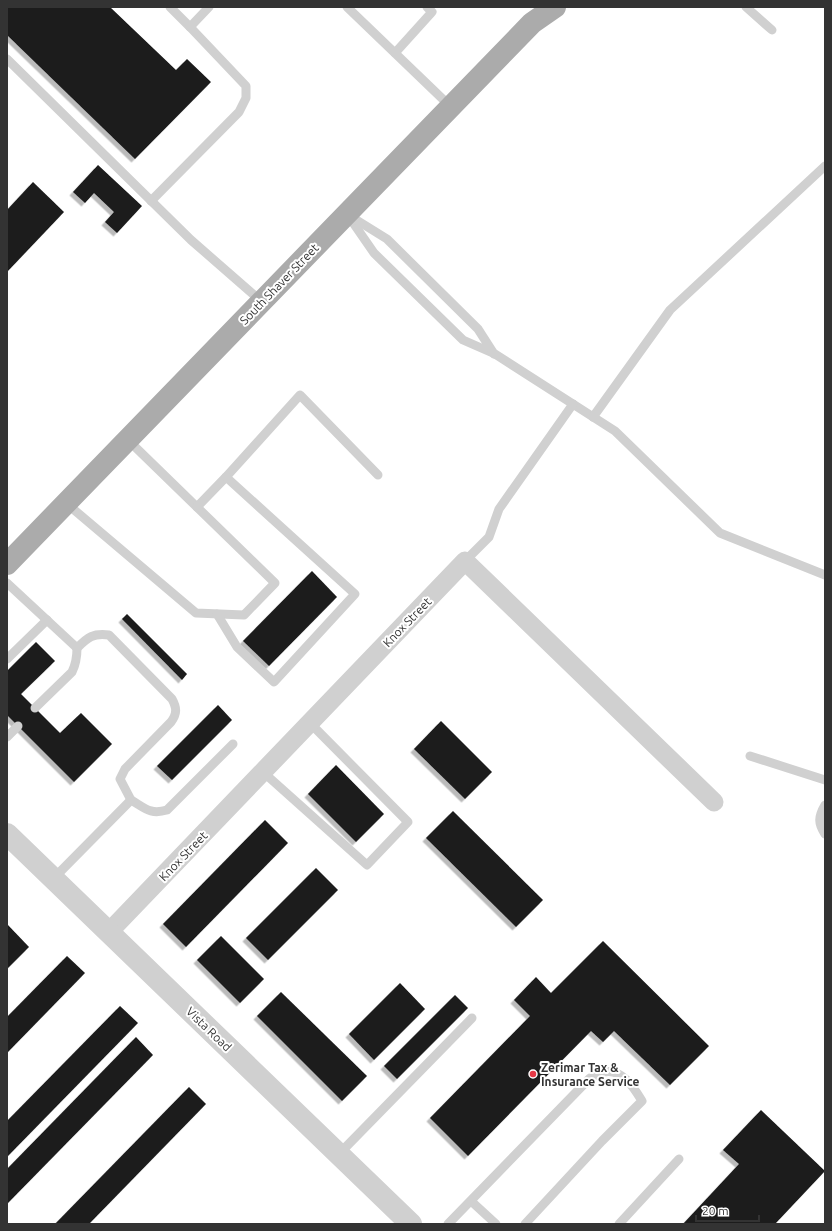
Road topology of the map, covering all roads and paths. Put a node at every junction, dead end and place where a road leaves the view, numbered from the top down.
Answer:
1 (170, 7) edge
2 (209, 7) edge
3 (346, 7) edge
4 (427, 7) edge
5 (555, 7) edge
6 (746, 7) edge
7 (190, 27) junction
8 (772, 30) dead end
9 (395, 53) junction
10 (7, 59) edge
11 (451, 107) junction
12 (825, 166) edge
13 (151, 201) junction
14 (347, 214) junction
15 (262, 302) junction
16 (495, 354) junction
17 (573, 404) junction
18 (593, 417) junction
19 (128, 440) junction
20 (378, 476) dead end
21 (226, 477) junction
22 (66, 503) junction
23 (197, 507) junction
24 (465, 561) junction
25 (7, 564) edge
26 (825, 575) edge
27 (7, 583) edge
28 (217, 614) junction
29 (47, 620) junction
30 (77, 648) junction
31 (7, 659) edge
32 (35, 708) dead end
33 (310, 723) junction
34 (18, 726) dead end
35 (7, 737) edge
36 (233, 744) dead end
37 (750, 756) dead end
38 (263, 772) junction
39 (825, 780) edge
40 (131, 800) junction
41 (714, 802) dead end
42 (825, 805) edge
43 (7, 834) edge
44 (825, 834) edge
45 (53, 879) junction
46 (108, 933) junction
47 (472, 1018) dead end
48 (339, 1154) junction
49 (679, 1159) dead end
50 (471, 1200) junction
51 (527, 1223) edge
52 (411, 1224) edge
53 (448, 1224) edge
54 (496, 1224) edge
55 (619, 1224) edge

1 - 7 lane
2 - 7 lane
3 - 9 lane
4 - 9 lane
5 - 11 main road, South Shaver Street
6 - 8 lane
7 - 13 lane
9 - 11 lane
10 - 13 lane
11 - 14 main road, South Shaver Street
12 - 18 lane
13 - 15 lane
14 - 15 main road, South Shaver Street
14 - 16 lane
14 - 16 lane
15 - 19 main road, South Shaver Street
16 - 17 lane
17 - 18 lane
17 - 24 lane
18 - 26 lane
19 - 22 main road, South Shaver Street
19 - 23 lane
20 - 21 lane
21 - 23 lane
21 - 28 lane
22 - 25 main road, South Shaver Street
22 - 28 lane
23 - 28 lane
24 - 33 street, Knox Street
24 - 41 street
27 - 29 lane
29 - 30 lane
29 - 31 lane
30 - 32 lane
30 - 40 lane
33 - 38 street, Knox Street
33 - 38 lane
34 - 35 lane
36 - 40 lane
37 - 39 lane
38 - 46 street, Knox Street
40 - 45 lane
42 - 44 lane
43 - 45 street, Vista Road
45 - 46 street, Vista Road
46 - 48 street, Vista Road
47 - 48 lane
48 - 52 street, Vista Road
49 - 55 lane
50 - 51 lane
50 - 53 lane
50 - 54 lane

